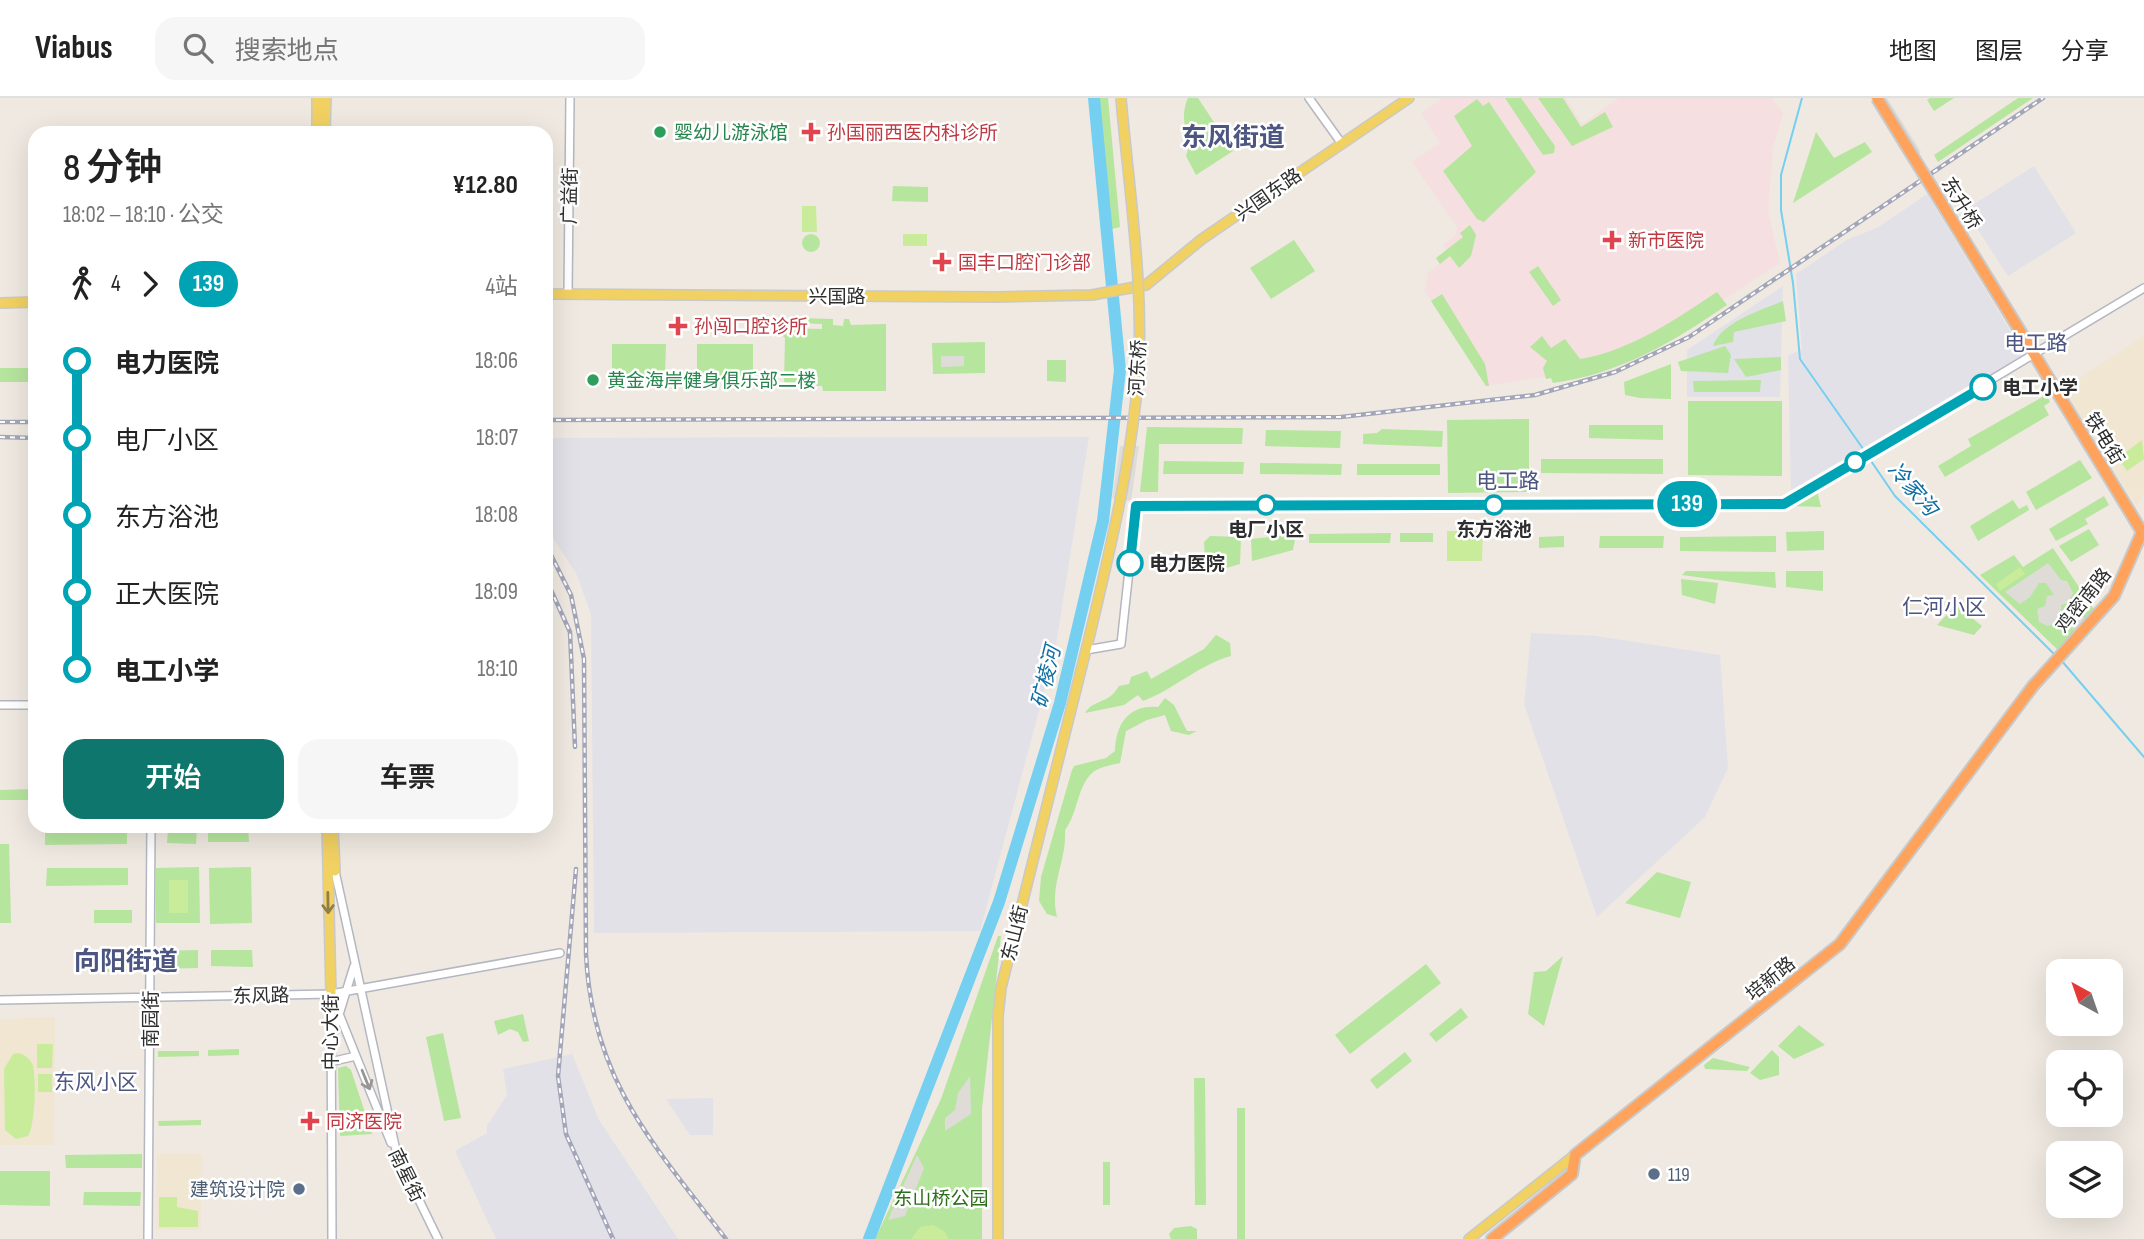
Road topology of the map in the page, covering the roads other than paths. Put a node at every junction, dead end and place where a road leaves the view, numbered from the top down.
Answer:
1 (317, 98) edge
2 (326, 98) edge
3 (570, 98) edge
4 (1121, 98) edge
5 (1310, 98) edge
6 (1409, 98) edge
7 (1877, 98) edge
8 (317, 126) edge
9 (325, 126) edge
10 (1342, 144) junction
11 (2144, 288) edge
12 (1128, 289) joint
13 (553, 294) edge
14 (568, 294) junction
15 (28, 302) edge
16 (0, 303) edge
17 (2017, 326) joint
18 (2035, 356) junction
19 (2143, 530) edge
20 (1090, 634) joint
21 (1086, 650) junction
22 (2033, 686) joint
23 (0, 705) edge
24 (28, 705) edge
25 (151, 833) edge
26 (327, 833) edge
27 (333, 833) edge
28 (335, 871) joint
29 (560, 953) dead end
30 (355, 963) junction
31 (360, 989) junction
32 (345, 992) junction
33 (331, 994) junction
34 (150, 997) junction
35 (0, 1000) edge
36 (338, 1012) junction
37 (330, 1052) junction
38 (356, 1056) junction
39 (330, 1062) junction
40 (397, 1155) junction
41 (1575, 1155) junction
42 (145, 1239) edge
43 (332, 1239) edge
44 (438, 1239) edge
45 (998, 1239) edge
46 (1469, 1239) edge
47 (1492, 1239) edge

1 - 8 main road
2 - 9 main road
3 - 14 street, 广益街
4 - 20 main road, 河东桥, bridge
5 - 10 street
6 - 10 main road, 兴国东路
7 - 17 highway, 东升桥, bridge
10 - 12 main road, 兴国东路
11 - 18 street
12 - 14 main road, 兴国路
13 - 14 main road, 兴国路
15 - 16 main road
17 - 18 highway, 铁电街
18 - 19 highway, 铁电街
18 - 21 street
19 - 22 highway, 鸡密南路
20 - 21 main road, 东山街
21 - 45 main road, 东山街
22 - 41 highway, 培新路
23 - 24 street
25 - 34 street, 南园街
26 -> 33 main road, 中心大街
27 - 28 main road
28 - 30 street
29 - 31 street, 东风路
30 - 31 street
30 - 32 street
31 - 32 street, 东风路
31 - 40 street
32 - 33 street, 东风路
32 - 36 street
33 - 34 street, 东风路
33 - 36 street, 南星街
33 - 37 street, 中心大街
34 - 35 street, 东风路
34 - 42 street, 南园街
36 - 37 street
36 - 38 street, 南星街
37 - 39 street, 中心大街
38 - 39 street
38 -> 40 street, 南星街
39 - 43 street, 中心大街
40 - 44 street, 南星街
41 - 46 main road, 培新路
41 - 47 highway

